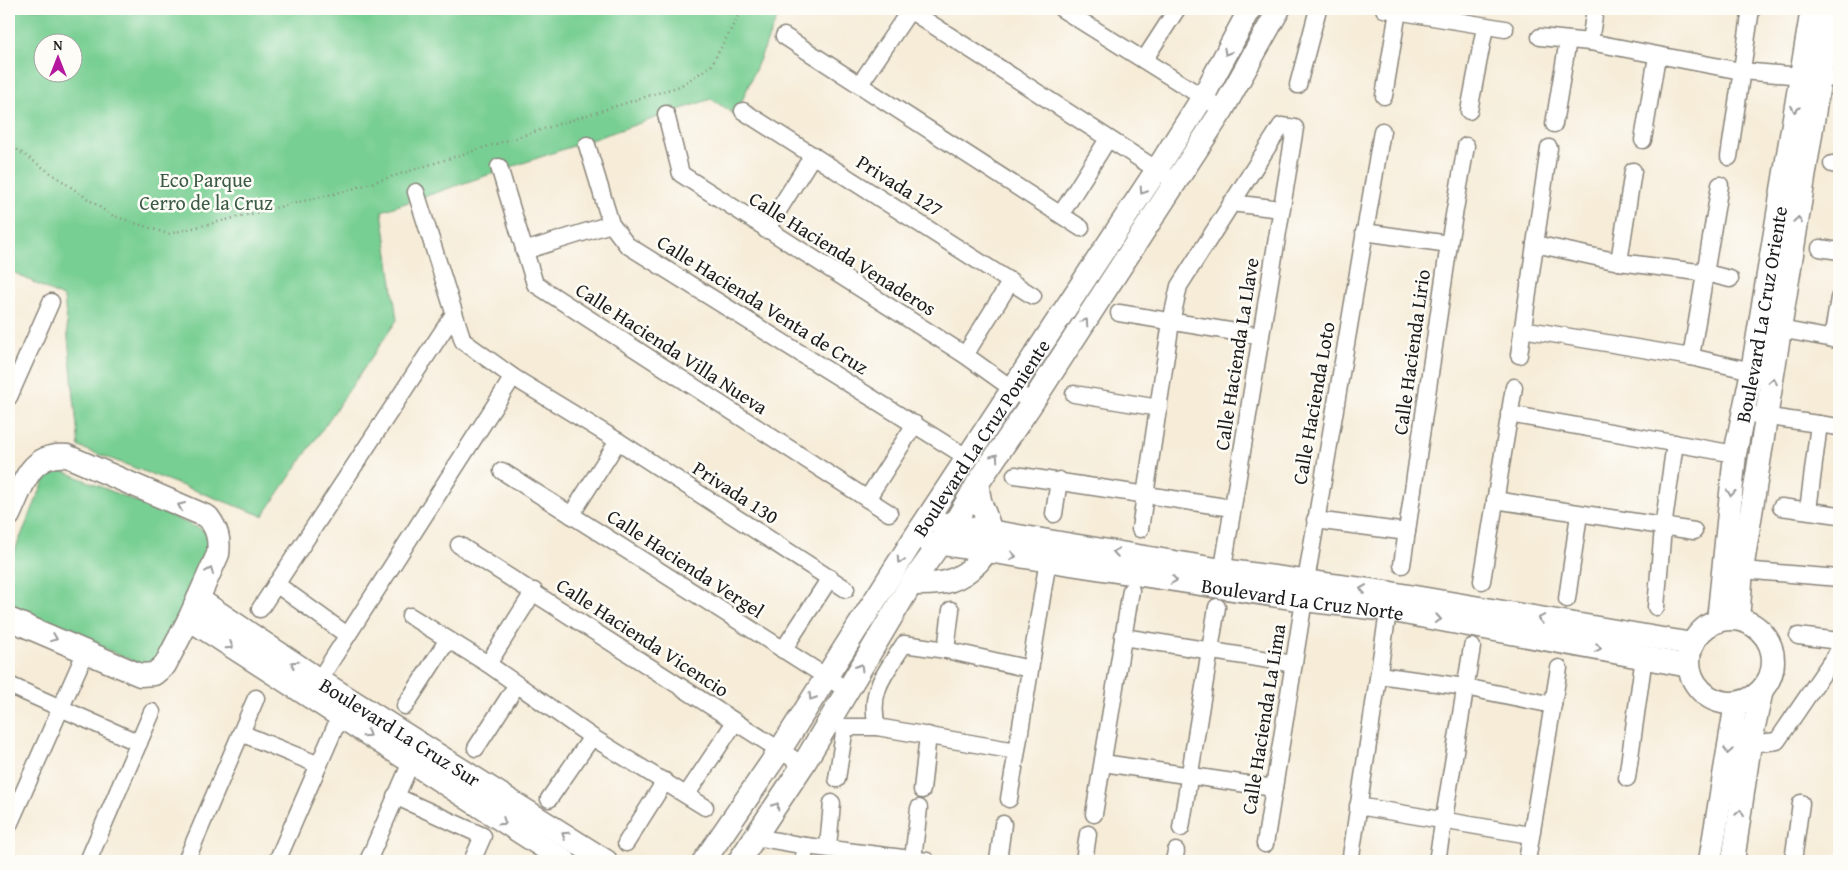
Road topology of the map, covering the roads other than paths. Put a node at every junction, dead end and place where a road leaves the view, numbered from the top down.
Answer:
1 (909, 9) edge
2 (1062, 9) edge
3 (1177, 9) edge
4 (1250, 9) edge
5 (1279, 9) edge
6 (1318, 9) edge
7 (1594, 9) edge
8 (1751, 9) edge
9 (1812, 9) edge
10 (1833, 9) edge
11 (1391, 10) edge
12 (1468, 16) edge
13 (1485, 27) junction
14 (1505, 29) dead end
15 (784, 36) dead end
16 (1540, 37) dead end
17 (1568, 40) junction
18 (1590, 42) junction
19 (1656, 56) junction
20 (1144, 60) junction
21 (1741, 71) junction
22 (1820, 78) edge
23 (860, 84) junction
24 (1298, 85) dead end
25 (1384, 96) dead end
26 (1203, 97) junction
27 (1222, 109) junction
28 (1469, 110) dead end
29 (743, 111) dead end
30 (666, 114) dead end
31 (1554, 124) dead end
32 (1382, 131) dead end
33 (1108, 139) junction
34 (1643, 140) dead end
35 (587, 145) dead end
36 (1466, 146) dead end
37 (1549, 148) dead end
38 (813, 155) junction
39 (1729, 157) dead end
40 (499, 167) dead end
41 (1633, 171) dead end
42 (1166, 176) junction
43 (1720, 185) dead end
44 (416, 192) dead end
45 (1231, 203) junction
46 (1281, 209) junction
47 (1061, 214) junction
48 (611, 224) junction
49 (1081, 228) dead end
50 (766, 230) junction
51 (1364, 232) junction
52 (1449, 244) junction
53 (1535, 244) junction
54 (1820, 248) dead end
55 (524, 251) junction
56 (1839, 251) edge
57 (1619, 262) junction
58 (1706, 273) junction
59 (1730, 279) dead end
60 (1011, 281) junction
61 (1033, 296) dead end
62 (1839, 298) edge
63 (51, 302) dead end
64 (1120, 313) dead end
65 (454, 314) junction
66 (1171, 322) junction
67 (1770, 327) junction
68 (1522, 329) junction
69 (1260, 336) junction
70 (1836, 340) edge
71 (964, 355) junction
72 (1519, 355) dead end
73 (1691, 358) junction
74 (1752, 371) junction
75 (513, 377) junction
76 (1514, 387) dead end
77 (1013, 390) junction
78 (1074, 394) dead end
79 (9, 397) edge
80 (1032, 404) junction
81 (1159, 408) junction
82 (1744, 413) junction
83 (1510, 414) junction
84 (1768, 417) junction
85 (915, 424) junction
86 (1819, 424) junction
87 (1839, 427) edge
88 (618, 441) junction
89 (1675, 443) junction
90 (1735, 454) junction
91 (968, 458) junction
92 (502, 471) dead end
93 (1015, 474) dead end
94 (1059, 480) junction
95 (978, 483) junction
96 (1145, 496) junction
97 (867, 499) junction
98 (1495, 500) junction
99 (1780, 507) dead end
100 (1232, 508) junction
101 (1808, 510) junction
102 (889, 513) dead end
103 (9, 514) edge
104 (1054, 514) dead end
105 (1579, 514) junction
106 (571, 515) junction
107 (1839, 515) edge
108 (1315, 520) junction
109 (926, 521) junction
110 (954, 524) junction
111 (1663, 528) junction
112 (1140, 529) dead end
113 (1694, 531) dead end
114 (1407, 532) junction
115 (913, 540) junction
116 (989, 542) junction
117 (941, 544) junction
118 (459, 545) dead end
119 (1048, 560) junction
120 (1402, 565) dead end
121 (1742, 570) junction
122 (830, 578) junction
123 (1839, 578) edge
124 (1482, 581) dead end
125 (276, 584) junction
126 (911, 584) junction
127 (1220, 588) junction
128 (846, 589) dead end
129 (1131, 590) dead end
130 (534, 591) junction
131 (1305, 591) junction
132 (1567, 598) dead end
133 (198, 599) junction
134 (1390, 602) junction
135 (1656, 607) dead end
136 (260, 609) dead end
137 (951, 610) dead end
138 (410, 616) dead end
139 (189, 619) junction
140 (9, 620) edge
141 (1728, 620) junction
142 (347, 635) junction
143 (1798, 636) dead end
144 (1123, 637) junction
145 (447, 641) junction
146 (1839, 641) edge
147 (1472, 648) dead end
148 (782, 650) junction
149 (946, 650) junction
150 (1839, 650) edge
151 (86, 651) junction
152 (1210, 651) junction
153 (1690, 655) junction
154 (1644, 657) junction
155 (488, 664) junction
156 (1294, 664) junction
157 (1560, 668) dead end
158 (1030, 669) junction
159 (1379, 675) junction
160 (826, 676) junction
161 (319, 680) junction
162 (9, 685) edge
163 (516, 686) junction
164 (1465, 687) junction
165 (847, 690) junction
166 (1762, 690) junction
167 (256, 698) dead end
168 (1736, 703) junction
169 (1553, 705) junction
170 (405, 706) dead end
171 (61, 707) junction
172 (152, 712) dead end
173 (340, 716) junction
174 (735, 722) junction
175 (877, 727) junction
176 (241, 733) junction
177 (928, 735) junction
178 (592, 737) junction
179 (420, 742) junction
180 (139, 743) junction
181 (1750, 744) junction
182 (476, 748) dead end
183 (780, 750) junction
184 (1016, 750) junction
185 (410, 762) junction
186 (1103, 763) junction
187 (803, 764) junction
188 (319, 765) junction
189 (1189, 776) junction
190 (1628, 778) dead end
191 (837, 779) dead end
192 (665, 780) junction
193 (1274, 788) junction
194 (922, 790) dead end
195 (687, 794) junction
196 (395, 796) junction
197 (549, 799) dead end
198 (1009, 799) dead end
199 (832, 803) dead end
200 (1802, 803) dead end
201 (1358, 806) junction
202 (705, 807) dead end
203 (919, 808) dead end
204 (1094, 814) dead end
205 (1444, 821) junction
206 (1003, 824) dead end
207 (9, 825) edge
208 (1181, 828) dead end
209 (1088, 834) dead end
210 (1530, 835) junction
211 (756, 837) junction
212 (626, 844) dead end
213 (1265, 844) dead end
214 (828, 847) junction
215 (804, 854) edge
216 (1351, 856) dead end
217 (920, 860) edge
218 (88, 861) edge
219 (186, 861) edge
220 (277, 861) edge
221 (368, 861) edge
222 (472, 861) edge
223 (564, 861) edge
224 (606, 861) edge
225 (704, 861) edge
226 (739, 861) edge
227 (998, 861) edge
228 (1084, 861) edge
229 (1437, 861) edge
230 (1526, 861) edge
231 (1710, 861) edge
232 (1733, 861) edge
233 (1793, 861) edge

1 - 23 street
1 - 33 street
2 - 20 street
3 - 20 street
4 -> 26 street, Boulevard La Cruz Poniente
5 - 27 street, Boulevard La Cruz Poniente
6 - 24 street
7 - 18 street
8 - 21 street
9 - 22 street, Boulevard La Cruz Oriente
10 - 22 street, Boulevard La Cruz Oriente
11 - 12 street
11 - 25 street
12 - 13 street
13 - 14 street
13 - 28 street
15 - 23 street
16 - 17 street
17 - 18 street
17 - 31 street
18 - 19 street
19 - 21 street
19 - 34 street
20 - 26 street
21 - 22 street
21 - 39 street
22 - 67 street, Boulevard La Cruz Oriente
23 - 47 street
26 - 27 street
26 - 42 street, Boulevard La Cruz Poniente
27 - 42 street, Boulevard La Cruz Poniente
29 - 38 street, Privada 127
30 - 50 street, Calle Hacienda Venaderos
32 - 51 street, Calle Hacienda Loto
33 - 42 street
33 - 47 street
35 - 48 street, Calle Hacienda Venta de Cruz
36 - 52 street, Calle Hacienda Lirio
37 - 53 street
38 - 50 street
38 - 60 street, Privada 127
40 - 55 street, Calle Hacienda Villa Nueva
41 - 57 street
42 -> 77 street, Boulevard La Cruz Poniente
80 -> 42 street, Boulevard La Cruz Poniente
43 - 58 street
44 - 65 street
45 - 46 street
45 - 46 street, Calle Hacienda La Llave
45 - 66 street
46 - 69 street, Calle Hacienda La Llave
47 - 49 street
48 - 55 street
48 - 85 street, Calle Hacienda Venta de Cruz
50 - 71 street, Calle Hacienda Venaderos
51 - 52 street
51 - 108 street, Calle Hacienda Loto
52 - 114 street, Calle Hacienda Lirio
53 - 57 street
53 - 68 street
54 - 56 street
55 - 97 street, Calle Hacienda Villa Nueva
57 - 58 street
58 - 59 street
58 - 73 street
60 - 61 street, Privada 127
60 - 71 street
62 - 70 street
63 - 79 street
64 - 66 street
65 - 75 street
65 - 125 street
66 - 69 street
66 - 81 street
67 - 70 street
67 - 74 street, Boulevard La Cruz Oriente
84 -> 67 street, Boulevard La Cruz Oriente
68 - 72 street
68 - 73 street
69 - 100 street, Calle Hacienda La Llave
71 - 77 street, Calle Hacienda Venaderos
73 - 74 street
74 - 82 street, Boulevard La Cruz Oriente
75 - 88 street
75 - 142 street
76 - 83 street
77 - 80 street, Calle Hacienda Venaderos
77 - 91 street, Boulevard La Cruz Poniente
78 - 81 street
95 -> 80 street, Boulevard La Cruz Poniente
81 - 96 street
82 - 84 street
82 - 90 street, Boulevard La Cruz Oriente
83 - 89 street
83 - 98 street
84 - 86 street
84 - 121 street, Boulevard La Cruz Oriente
85 - 91 street, Calle Hacienda Venta de Cruz
85 - 97 street
86 - 87 street
86 - 101 street
88 - 106 street
88 - 122 street, Privada 130
89 - 90 street
89 - 111 street
90 -> 141 street, Boulevard La Cruz Oriente
91 - 109 street, Boulevard La Cruz Poniente
92 - 106 street, Calle Hacienda Vergel
93 - 94 street
94 - 96 street
94 - 104 street
95 - 110 street, Boulevard La Cruz Poniente
95 - 116 street
96 - 100 street
96 - 112 street
97 - 102 street, Calle Hacienda Villa Nueva
98 - 105 street
98 - 124 street
99 - 101 street
100 - 127 street, Calle Hacienda La Llave
101 - 107 street
133 -> 103 street
105 - 111 street
105 - 132 street
106 - 148 street, Calle Hacienda Vergel
108 - 114 street
108 - 131 street, Calle Hacienda Loto
109 - 110 street, Boulevard La Cruz Norte
109 - 115 street, Boulevard La Cruz Poniente
110 - 116 street, Boulevard La Cruz Norte
110 - 117 street, Boulevard La Cruz Poniente
111 - 113 street
111 - 135 street
114 - 120 street, Calle Hacienda Lirio
115 - 117 street, Boulevard La Cruz Norte
115 -> 160 street, Boulevard La Cruz Poniente
116 - 117 street, Boulevard La Cruz Norte
116 -> 119 street, Boulevard La Cruz Norte
116 - 126 street
127 -> 116 street, Boulevard La Cruz Norte
117 - 126 street, Boulevard La Cruz Poniente
118 - 130 street, Calle Hacienda Vicencio
119 -> 127 street, Boulevard La Cruz Norte
119 - 158 street
121 - 123 street
121 - 141 street, Boulevard La Cruz Oriente
122 - 128 street, Privada 130
122 - 148 street
125 - 136 street
125 - 142 street
165 -> 126 street, Boulevard La Cruz Poniente
127 - 131 street, Boulevard La Cruz Norte
127 - 152 street, Calle Hacienda La Llave
129 - 144 street
130 - 155 street
130 - 174 street, Calle Hacienda Vicencio
131 - 134 street, Boulevard La Cruz Norte
131 - 156 street, Calle Hacienda La Lima
133 - 139 street
161 -> 133 street, Boulevard La Cruz Sur
153 -> 134 street, Boulevard La Cruz Norte
134 -> 154 street, Boulevard La Cruz Norte
134 - 159 street
137 - 149 street
138 - 145 street
139 - 151 street
139 -> 173 street, Boulevard La Cruz Sur
140 -> 151 street
141 - 153 street
141 - 166 street
142 - 161 street
143 - 146 street
144 - 152 street
144 - 186 street
145 - 155 street
145 - 170 street
147 - 164 street
148 - 160 street, Calle Hacienda Vergel
149 - 158 street
149 - 175 street
150 - 181 street
151 - 171 street
152 - 156 street
152 - 189 street, Calle Hacienda La Llave
153 - 154 street, Boulevard La Cruz Norte
153 - 168 street
154 - 190 street
155 - 163 street
156 - 193 street, Calle Hacienda La Lima
157 - 169 street
158 - 184 street
159 - 164 street
159 - 201 street
160 - 165 street, Calle Hacienda Vergel
160 -> 183 street, Boulevard La Cruz Poniente
161 - 179 street, Boulevard La Cruz Sur
162 - 171 street
163 - 178 street
163 - 182 street
164 - 169 street
164 - 205 street
165 - 187 street, Boulevard La Cruz Poniente
166 - 168 street
166 - 181 street
167 - 176 street
168 -> 231 street
169 - 210 street
171 - 180 street
171 - 207 street
172 - 180 street
173 -> 185 street, Boulevard La Cruz Sur
173 - 188 street
174 - 183 street, Calle Hacienda Vicencio
174 - 195 street
175 - 177 street
175 - 191 street
176 - 188 street
176 - 219 street
177 - 184 street
177 - 194 street
178 - 192 street
178 - 197 street
179 - 185 street
224 -> 179 street, Boulevard La Cruz Sur
180 - 218 street
232 -> 181 street
183 - 187 street, Calle Hacienda Vicencio
183 - 225 street, Boulevard La Cruz Poniente
184 - 198 street
185 - 196 street
185 -> 223 street, Boulevard La Cruz Sur
186 - 189 street
186 - 204 street
211 -> 187 street, Boulevard La Cruz Poniente
188 - 220 street
189 - 193 street
189 - 208 street, Calle Hacienda La Llave
192 - 195 street
192 - 212 street
193 - 213 street, Calle Hacienda La Lima
195 - 202 street
196 - 221 street
196 - 222 street
199 - 214 street
200 - 233 street
201 - 205 street
201 - 216 street
203 - 217 street
205 - 210 street
205 - 229 street
206 - 227 street
209 - 228 street
210 - 230 street
211 - 215 street
211 - 226 street, Boulevard La Cruz Poniente
214 - 215 street
214 - 217 street

